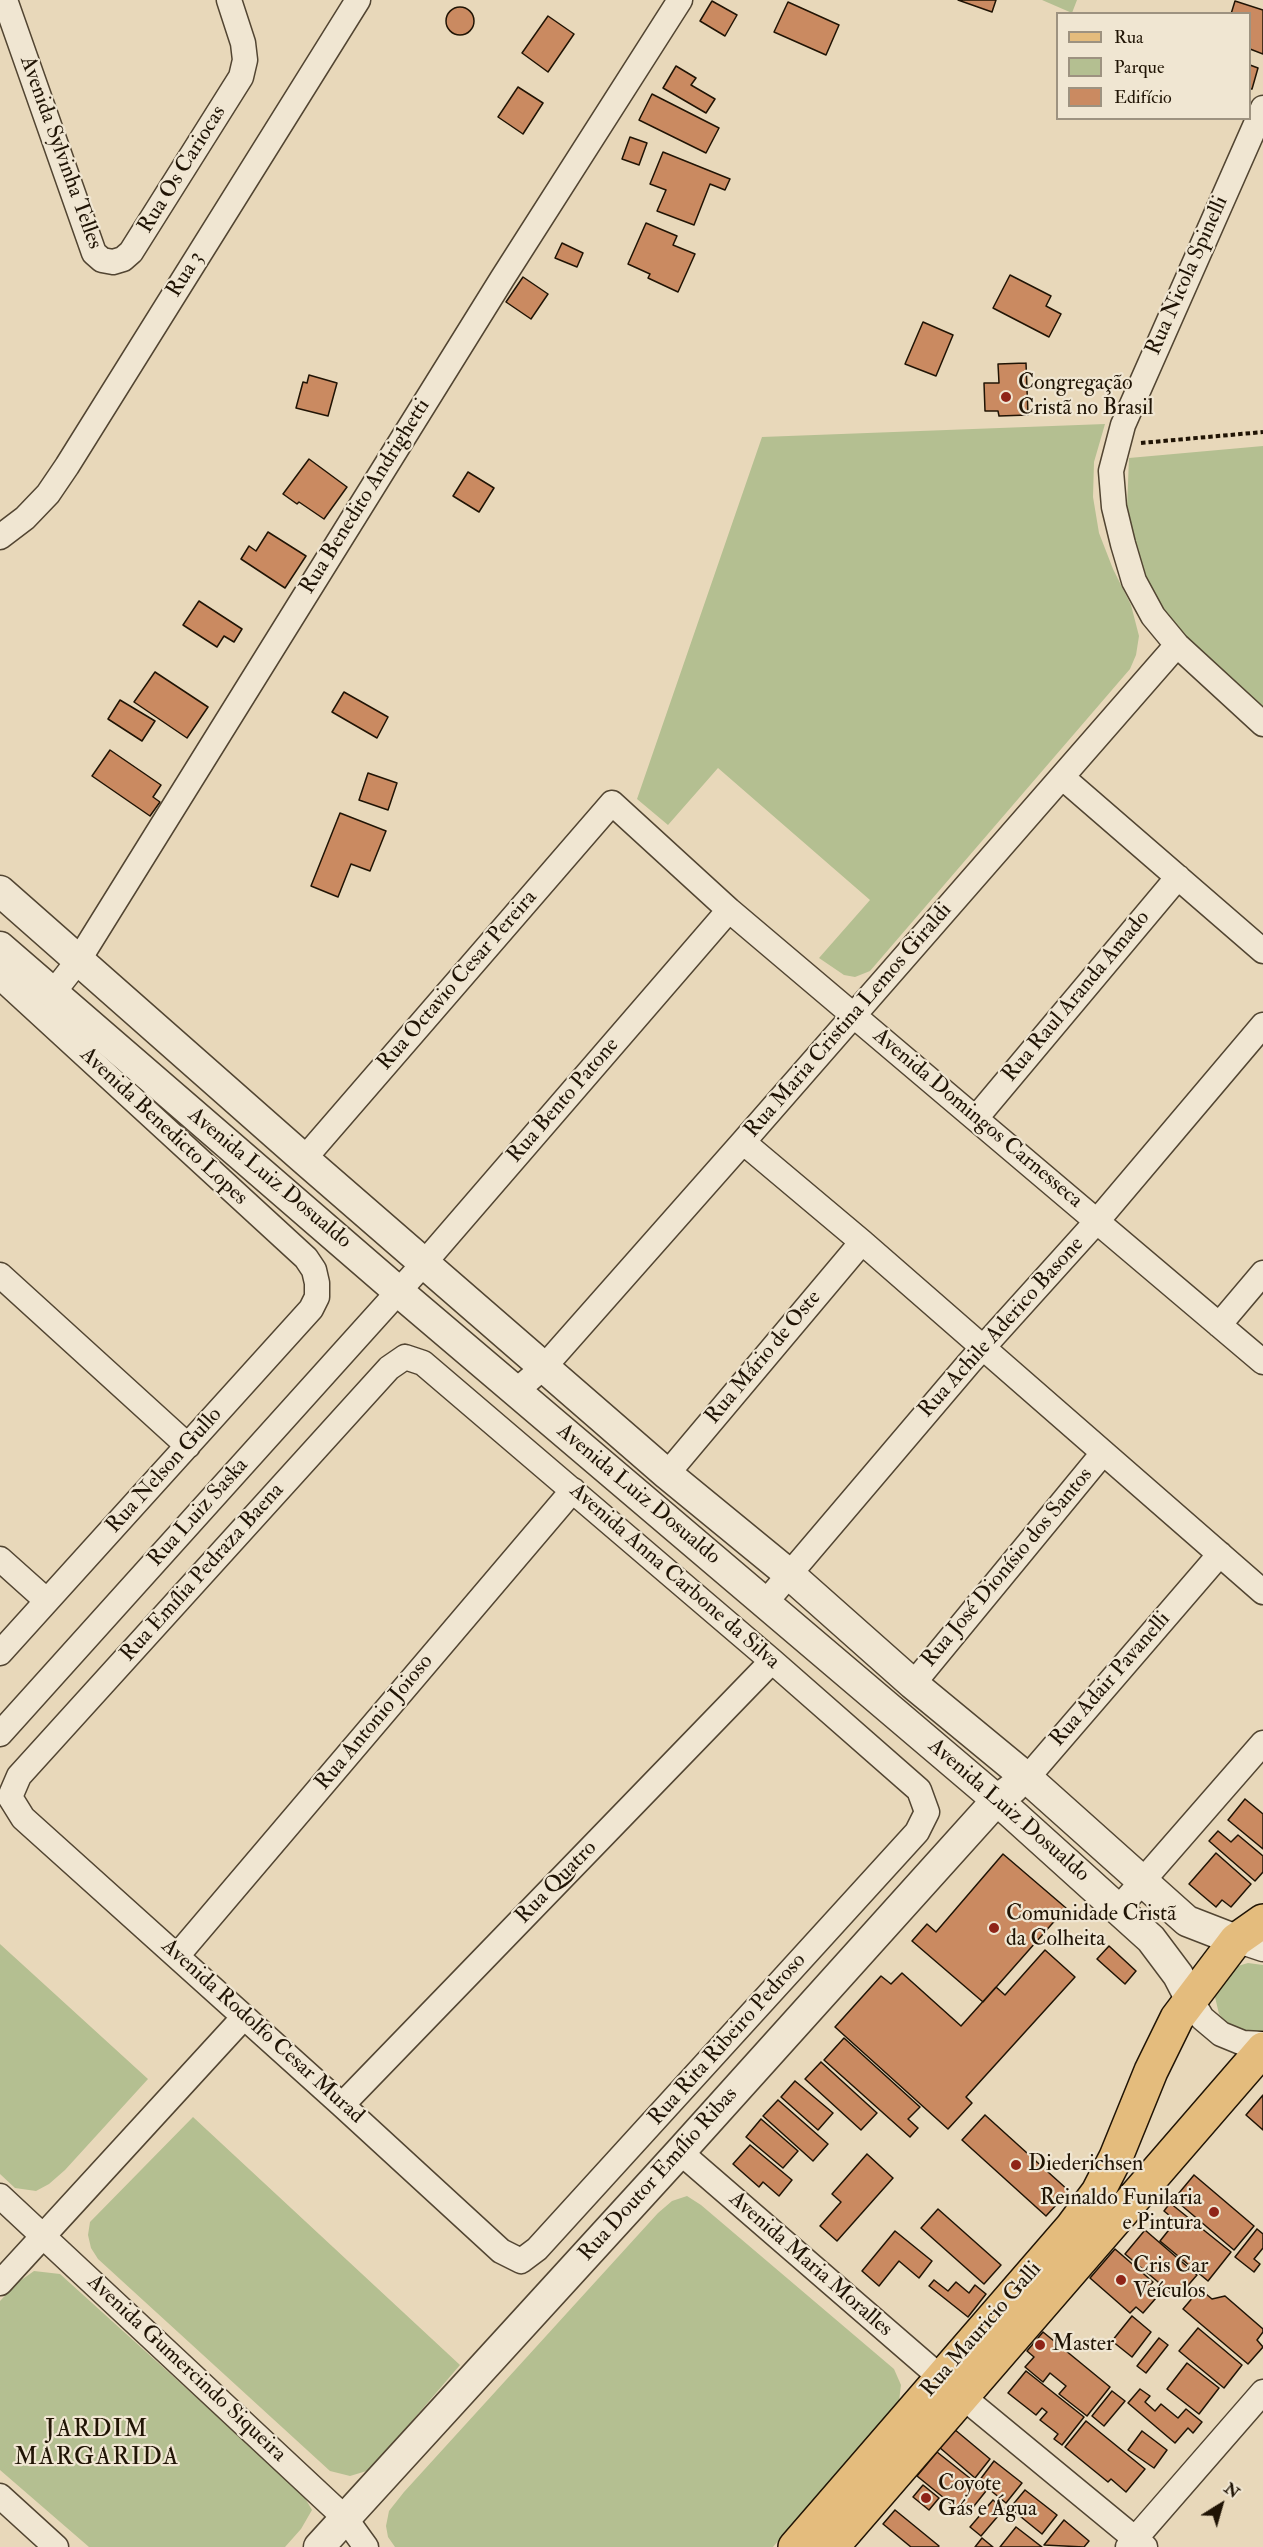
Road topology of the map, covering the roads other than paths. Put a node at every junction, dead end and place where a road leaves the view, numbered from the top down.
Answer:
1 (4, 0) edge
2 (229, 0) edge
3 (358, 0) edge
4 (680, 0) edge
5 (1263, 108) edge
6 (113, 262) joint
7 (0, 537) edge
8 (1178, 645) junction
9 (1263, 724) edge
10 (1062, 777) junction
11 (612, 803) joint
12 (1178, 877) junction
13 (0, 891) edge
14 (729, 910) junction
15 (0, 947) edge
16 (1263, 951) edge
17 (78, 961) junction
18 (0, 977) edge
19 (52, 994) junction
20 (853, 1014) junction
21 (1263, 1025) edge
22 (976, 1118) junction
23 (743, 1142) junction
24 (304, 1159) junction
25 (1098, 1220) junction
26 (862, 1242) junction
27 (425, 1262) junction
28 (1263, 1273) edge
29 (0, 1275) edge
30 (317, 1283) joint
31 (399, 1292) junction
32 (1220, 1325) junction
33 (983, 1347) junction
34 (405, 1357) joint
35 (1263, 1362) edge
36 (545, 1366) junction
37 (516, 1391) junction
38 (188, 1446) junction
39 (1103, 1453) junction
40 (667, 1474) junction
41 (573, 1490) junction
42 (1220, 1554) junction
43 (0, 1558) edge
44 (789, 1574) junction
45 (1263, 1592) edge
46 (47, 1601) junction
47 (765, 1603) junction
48 (0, 1653) edge
49 (772, 1661) junction
50 (913, 1684) junction
51 (0, 1734) edge
52 (1263, 1743) edge
53 (1027, 1778) junction
54 (10, 1797) joint
55 (997, 1800) junction
56 (927, 1812) joint
57 (1144, 1881) junction
58 (1119, 1908) junction
59 (1263, 1921) edge
60 (1250, 1945) edge
61 (177, 1956) junction
62 (1190, 1998) junction
63 (244, 2017) junction
64 (1263, 2044) edge
65 (1263, 2049) edge
66 (342, 2105) junction
67 (680, 2152) junction
68 (0, 2196) edge
69 (43, 2236) junction
70 (521, 2261) joint
71 (0, 2283) edge
72 (951, 2387) junction
73 (1263, 2392) edge
74 (0, 2496) edge
75 (345, 2518) junction
76 (1136, 2544) edge
77 (56, 2547) edge
78 (319, 2547) edge
79 (366, 2547) edge
80 (795, 2547) edge
81 (832, 2547) edge

1 - 6 street, Avenida Sylvinha Telles
2 - 6 street, Rua Os Cariocas
3 - 7 street, Rua 3
4 - 17 street, Rua Benedito Andrighetti
5 - 8 street, Rua Nicola Spinelli
8 - 9 street, Rua Nicola Spinelli
8 - 10 street, Rua Maria Cristina Lemos Giraldi
10 - 12 street
10 - 20 street, Rua Maria Cristina Lemos Giraldi
11 - 14 street, Avenida Domingos Carnesseca
11 - 24 street, Rua Octavio Cesar Pereira
12 - 16 street
12 - 22 street, Rua Raul Aranda Amado
13 - 17 street, Avenida Luiz Dosualdo
14 - 20 street, Avenida Domingos Carnesseca
14 - 27 street, Rua Bento Patone
15 - 19 street, Avenida Luiz Dosualdo
17 - 19 street, Rua Benedito Andrighetti
17 - 24 street, Avenida Luiz Dosualdo
18 - 30 street, Avenida Benedicto Lopes
19 - 31 street, Avenida Luiz Dosualdo
20 - 22 street, Avenida Domingos Carnesseca
20 - 23 street, Rua Maria Cristina Lemos Giraldi
21 - 25 street, Rua Achile Aderico Basone
22 - 25 street, Avenida Domingos Carnesseca
23 - 26 street
23 - 36 street, Rua Maria Cristina Lemos Giraldi
24 - 27 street, Avenida Luiz Dosualdo
25 - 32 street, Avenida Domingos Carnesseca
25 - 33 street, Rua Achile Aderico Basone
26 - 33 street
26 - 40 street, Rua Mário de Oste
27 - 31 street, Rua Bento Patone
27 - 36 street, Avenida Luiz Dosualdo
28 - 32 street
29 - 38 street
30 - 38 street, Rua Nelson Gullo
31 - 37 street, Avenida Luiz Dosualdo
31 - 51 street, Rua Luiz Saska
32 - 35 street, Avenida Domingos Carnesseca
33 - 39 street
33 - 44 street, Rua Achile Aderico Basone
34 - 41 street, Avenida Anna Carbone da Silva
34 - 54 street, Rua Emília Pedraza Baena
36 - 37 street, Rua Maria Cristina Lemos Giraldi
36 - 40 street, Avenida Luiz Dosualdo
37 - 47 street, Avenida Luiz Dosualdo
38 - 46 street, Rua Nelson Gullo
39 - 42 street
39 - 50 street, Rua José Dionísio dos Santos
40 - 44 street, Avenida Luiz Dosualdo
41 - 49 street, Avenida Anna Carbone da Silva
41 - 61 street, Rua Antonio Joioso
42 - 45 street
42 - 53 street, Rua Adair Pavanelli
43 - 46 street
44 - 47 street, Rua Achile Aderico Basone
44 - 50 street, Avenida Luiz Dosualdo
46 - 48 street, Rua Nelson Gullo
47 - 55 street, Avenida Luiz Dosualdo
49 - 56 street, Avenida Anna Carbone da Silva
49 - 66 street, Rua Quatro
50 - 53 street, Avenida Luiz Dosualdo
52 - 57 street
53 - 55 street, Rua Adair Pavanelli
53 - 57 street, Avenida Luiz Dosualdo
54 - 61 street, Avenida Rodolfo Cesar Murad
55 - 58 street, Avenida Luiz Dosualdo
55 - 67 street, Rua Doutor Emílio Ribas
56 - 70 street, Rua Rita Ribeiro Pedroso
57 - 58 street
57 - 60 street, Avenida Luiz Dosualdo
58 - 62 street, Avenida Luiz Dosualdo
59 - 60 main road, Rua Mauricio Galli
60 - 62 main road, Rua Mauricio Galli
61 - 63 street, Avenida Rodolfo Cesar Murad
62 - 64 street, Avenida Luiz Dosualdo
62 - 72 main road, Rua Mauricio Galli
63 - 66 street, Avenida Rodolfo Cesar Murad
63 - 69 street
65 - 72 main road, Rua Mauricio Galli
66 - 70 street, Avenida Rodolfo Cesar Murad
67 - 72 street, Avenida Maria Moralles
67 - 75 street, Rua Doutor Emílio Ribas
68 - 69 street, Avenida Gumercindo Siqueira
69 - 71 street
69 - 75 street, Avenida Gumercindo Siqueira
72 - 76 street, Avenida Maria Moralles
72 - 80 main road, Rua Mauricio Galli
72 - 81 main road, Rua Mauricio Galli
73 - 76 street
74 - 77 street
75 - 78 street, Rua Doutor Emílio Ribas
75 - 79 street, Avenida Gumercindo Siqueira

